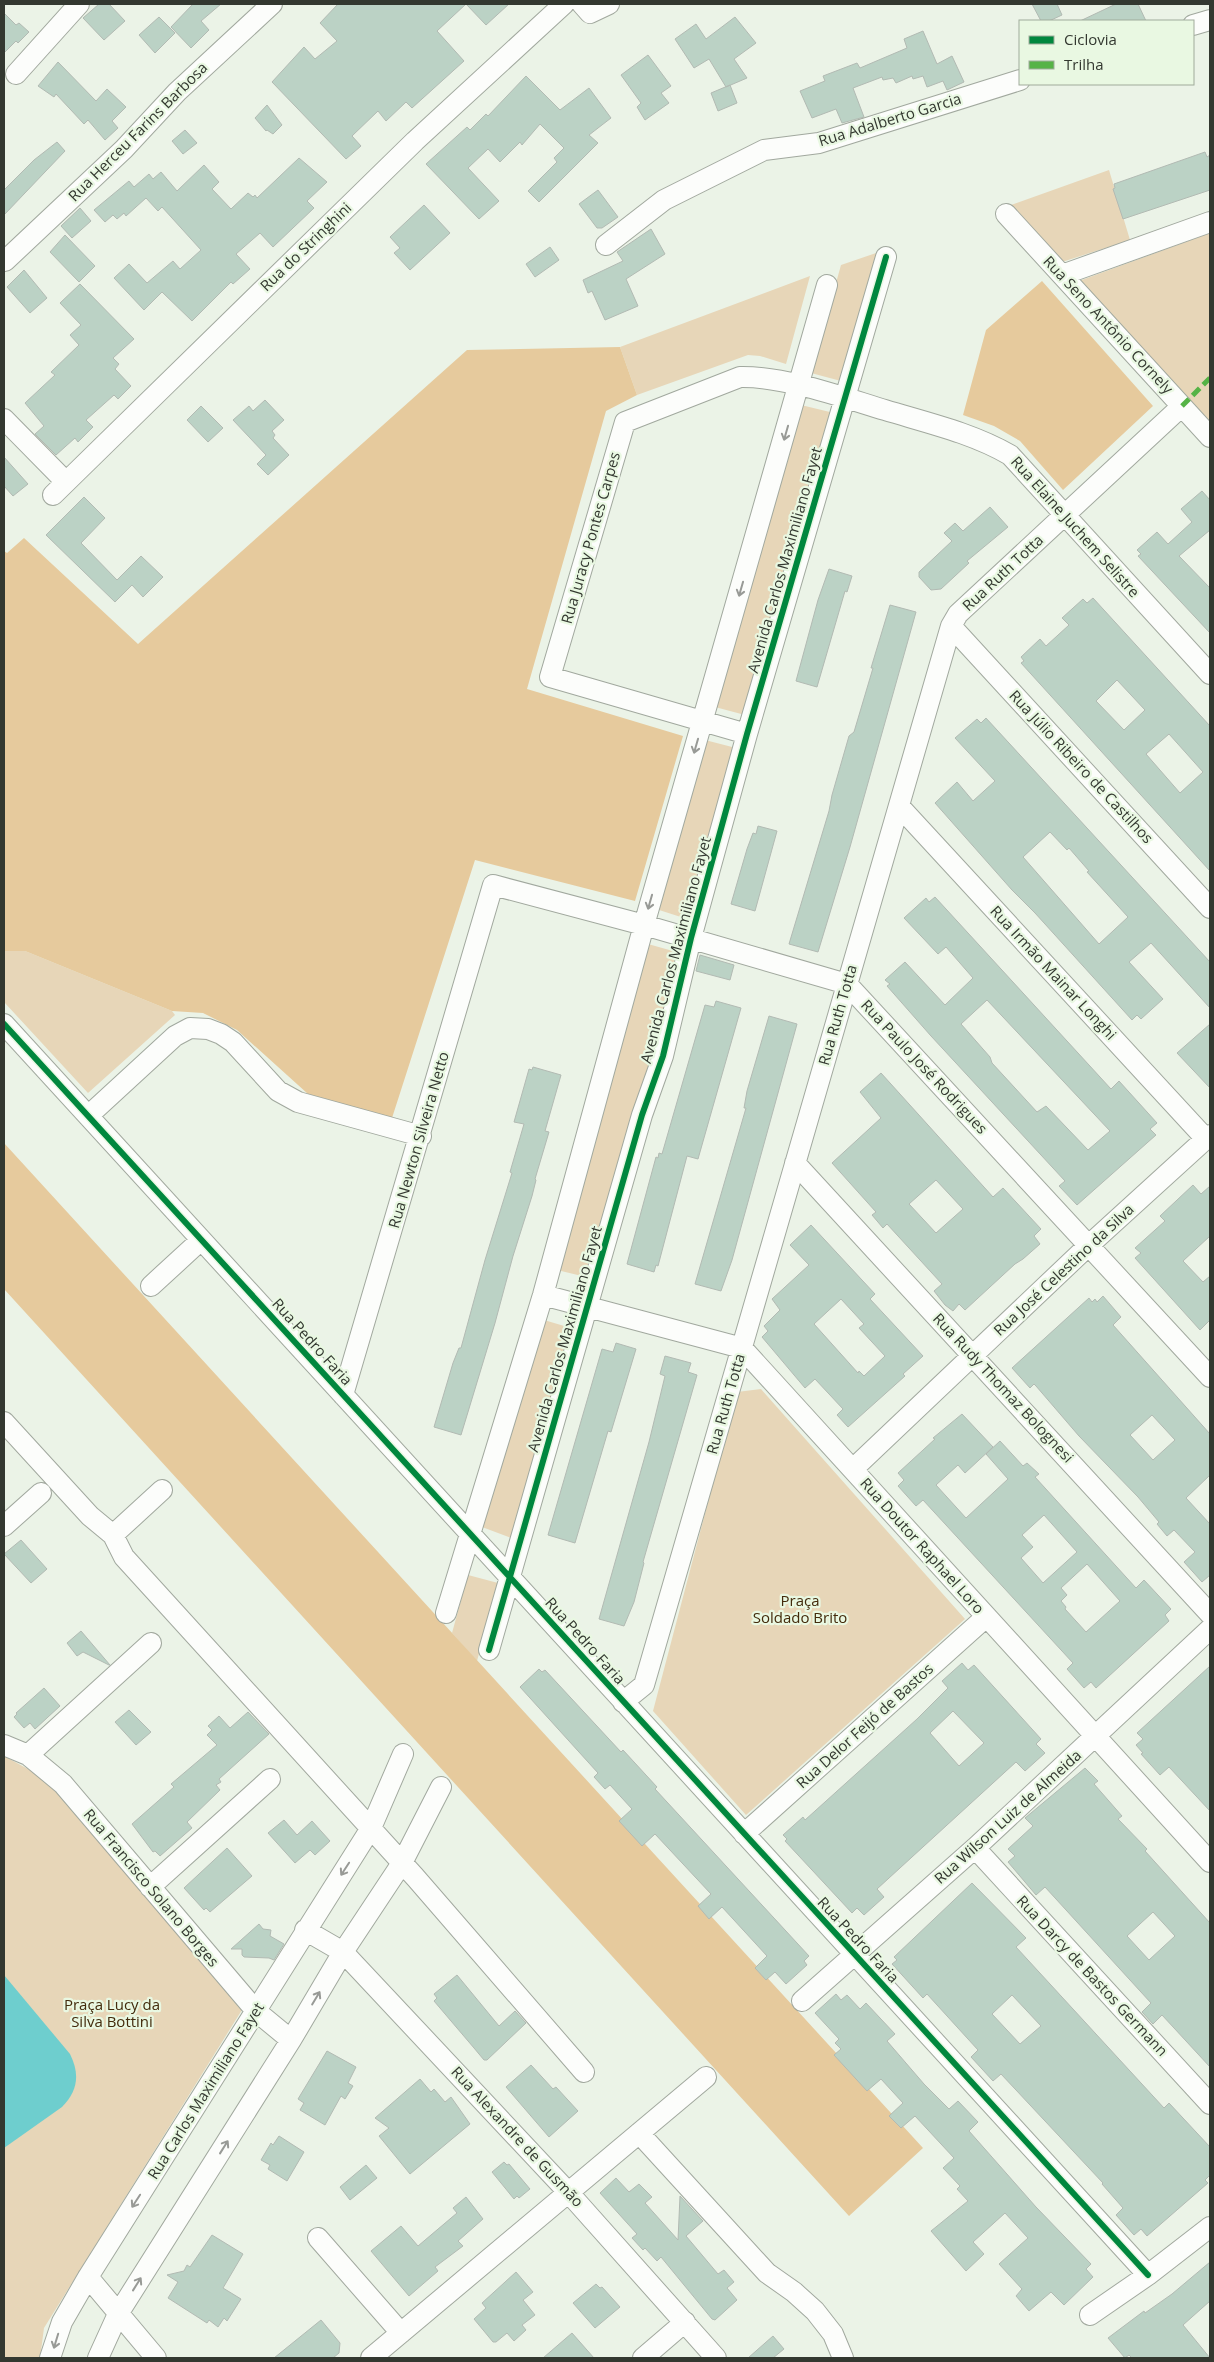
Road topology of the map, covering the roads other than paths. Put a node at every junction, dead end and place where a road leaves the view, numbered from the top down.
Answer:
1 (79, 4) edge
2 (272, 4) edge
3 (564, 4) edge
4 (582, 4) edge
5 (610, 4) edge
6 (1210, 20) edge
7 (1194, 25) edge
8 (16, 74) dead end
9 (1019, 80) edge
10 (1006, 214) dead end
11 (1210, 222) edge
12 (606, 245) dead end
13 (886, 257) dead end
14 (5, 261) edge
15 (1062, 275) junction
16 (827, 285) dead end
17 (799, 386) junction
18 (844, 398) junction
19 (1182, 406) junction
20 (4, 419) edge
21 (1210, 437) edge
22 (1065, 516) junction
23 (951, 626) junction
24 (1210, 674) edge
25 (703, 721) junction
26 (747, 734) junction
27 (899, 806) junction
28 (1210, 908) edge
29 (644, 925) junction
30 (691, 938) junction
31 (847, 984) junction
32 (4, 1024) edge
33 (88, 1116) junction
34 (420, 1136) junction
35 (1208, 1137) edge
36 (796, 1163) junction
37 (201, 1240) junction
38 (1088, 1246) junction
39 (151, 1286) dead end
40 (543, 1295) junction
41 (587, 1308) junction
42 (742, 1348) junction
43 (973, 1355) junction
44 (1208, 1369) edge
45 (343, 1395) junction
46 (4, 1422) edge
47 (853, 1469) junction
48 (162, 1490) dead end
49 (40, 1493) dead end
50 (4, 1526) edge
51 (470, 1534) junction
52 (113, 1535) junction
53 (510, 1577) junction
54 (446, 1613) dead end
55 (1210, 1614) edge
56 (986, 1617) junction
57 (1210, 1629) edge
58 (151, 1643) dead end
59 (489, 1650) dead end
60 (623, 1702) junction
61 (1095, 1737) junction
62 (4, 1745) edge
63 (403, 1754) dead end
64 (28, 1755) junction
65 (270, 1779) dead end
66 (441, 1787) dead end
67 (371, 1828) junction
68 (744, 1834) junction
69 (974, 1848) junction
70 (1210, 1862) edge
71 (402, 1863) junction
72 (150, 1887) junction
73 (305, 1930) junction
74 (343, 1952) junction
75 (854, 1954) junction
76 (802, 2001) dead end
77 (257, 2012) junction
78 (291, 2040) junction
79 (584, 2072) dead end
80 (706, 2077) dead end
81 (1210, 2104) edge
82 (639, 2133) junction
83 (568, 2192) junction
84 (1210, 2227) edge
85 (318, 2238) dead end
86 (1148, 2275) junction
87 (88, 2277) junction
88 (118, 2314) junction
89 (1090, 2315) dead end
90 (685, 2322) junction
91 (400, 2333) junction
92 (50, 2358) edge
93 (98, 2358) edge
94 (156, 2358) edge
95 (371, 2358) edge
96 (643, 2358) edge
97 (716, 2358) edge
98 (843, 2358) edge

1 - 8 street
2 - 14 street, Rua Herceu Farins Barbosa
3 - 20 street, Rua do Stringhini
4 - 5 street
6 - 7 street
9 - 12 street, Rua Adalberto Garcia
10 - 15 street, Rua Seno Antônio Cornely
11 - 15 street
13 - 18 street, Avenida Carlos Maximiliano Fayet
15 - 19 street, Rua Seno Antônio Cornely
16 - 17 street
17 - 18 street, Rua Elaine Juchem Selistre
17 -> 25 street
17 - 25 street, Rua Juracy Pontes Carpes
18 - 22 street, Rua Elaine Juchem Selistre
18 - 26 street, Avenida Carlos Maximiliano Fayet
19 - 21 street, Rua Seno Antônio Cornely
19 - 22 street, Rua Ruth Totta
22 - 23 street, Rua Ruth Totta
22 - 24 street, Rua Elaine Juchem Selistre
23 - 27 street, Rua Ruth Totta
23 - 28 street, Rua Júlio Ribeiro de Castilhos
25 - 26 street
25 -> 29 street
26 - 30 street, Avenida Carlos Maximiliano Fayet
27 - 31 street, Rua Ruth Totta
27 - 35 street, Rua Irmão Mainar Longhi
29 - 30 street
29 - 34 street, Rua Newton Silveira Netto
29 - 40 street
30 - 31 street
30 - 41 street, Avenida Carlos Maximiliano Fayet
31 - 36 street, Rua Ruth Totta
31 - 38 street, Rua Paulo José Rodrigues
32 - 33 street, Rua Pedro Faria
33 - 34 street
33 - 37 street, Rua Pedro Faria
34 - 45 street, Rua Newton Silveira Netto
35 - 38 street, Rua José Celestino da Silva
36 - 42 street, Rua Ruth Totta
36 - 43 street, Rua Rudy Thomaz Bolognesi
37 - 39 street
37 - 45 street, Rua Pedro Faria
38 - 43 street, Rua José Celestino da Silva
38 - 44 street, Rua Paulo José Rodrigues
40 - 41 street
40 - 51 street
41 - 42 street
41 - 53 street, Avenida Carlos Maximiliano Fayet
42 - 47 street, Rua Doutor Raphael Loro
42 - 60 street, Rua Ruth Totta
43 - 47 street, Rua José Celestino da Silva
43 - 55 street, Rua Rudy Thomaz Bolognesi
45 - 51 street, Rua Pedro Faria
46 - 52 street
47 - 56 street, Rua Doutor Raphael Loro
48 - 52 street
49 - 50 street
51 - 53 street, Rua Pedro Faria
51 - 54 street
52 - 67 street
53 - 59 street, Avenida Carlos Maximiliano Fayet
53 - 60 street, Rua Pedro Faria
56 - 61 street, Rua Doutor Raphael Loro
56 - 68 street, Rua Delor Feijó de Bastos
57 - 61 street, Rua Wilson Luiz de Almeida
58 - 64 street
60 - 68 street, Rua Pedro Faria
61 - 69 street, Rua Wilson Luiz de Almeida
61 - 70 street, Rua Doutor Raphael Loro
62 - 64 street, Rua Francisco Solano Borges
63 - 67 street, Rua Carlos Maximiliano Fayet
64 - 72 street, Rua Francisco Solano Borges
65 - 72 street
66 - 71 street
67 - 71 street
67 -> 73 street, Rua Carlos Maximiliano Fayet
68 - 75 street, Rua Pedro Faria
69 - 75 street, Rua Wilson Luiz de Almeida
69 - 81 street, Rua Darcy de Bastos Germann
71 - 74 street
71 - 79 street
72 - 77 street, Rua Francisco Solano Borges
73 - 74 street, Rua Alexandre de Gusmão
73 - 77 street, Rua Carlos Maximiliano Fayet
78 -> 74 street
74 - 83 street, Rua Alexandre de Gusmão
75 - 76 street, Rua Wilson Luiz de Almeida
75 - 86 street, Rua Pedro Faria
77 - 78 street, Rua Francisco Solano Borges
77 -> 87 street, Rua Carlos Maximiliano Fayet
88 -> 78 street
80 - 82 street
82 - 83 street
82 - 98 street
83 - 90 street, Rua Alexandre de Gusmão
83 - 91 street
84 - 86 street
85 - 91 street
86 - 89 street
87 - 88 street
87 -> 92 street, Rua Carlos Maximiliano Fayet
88 - 93 street
88 - 94 street
90 - 96 street
90 - 97 street, Rua Alexandre de Gusmão
91 - 95 street

